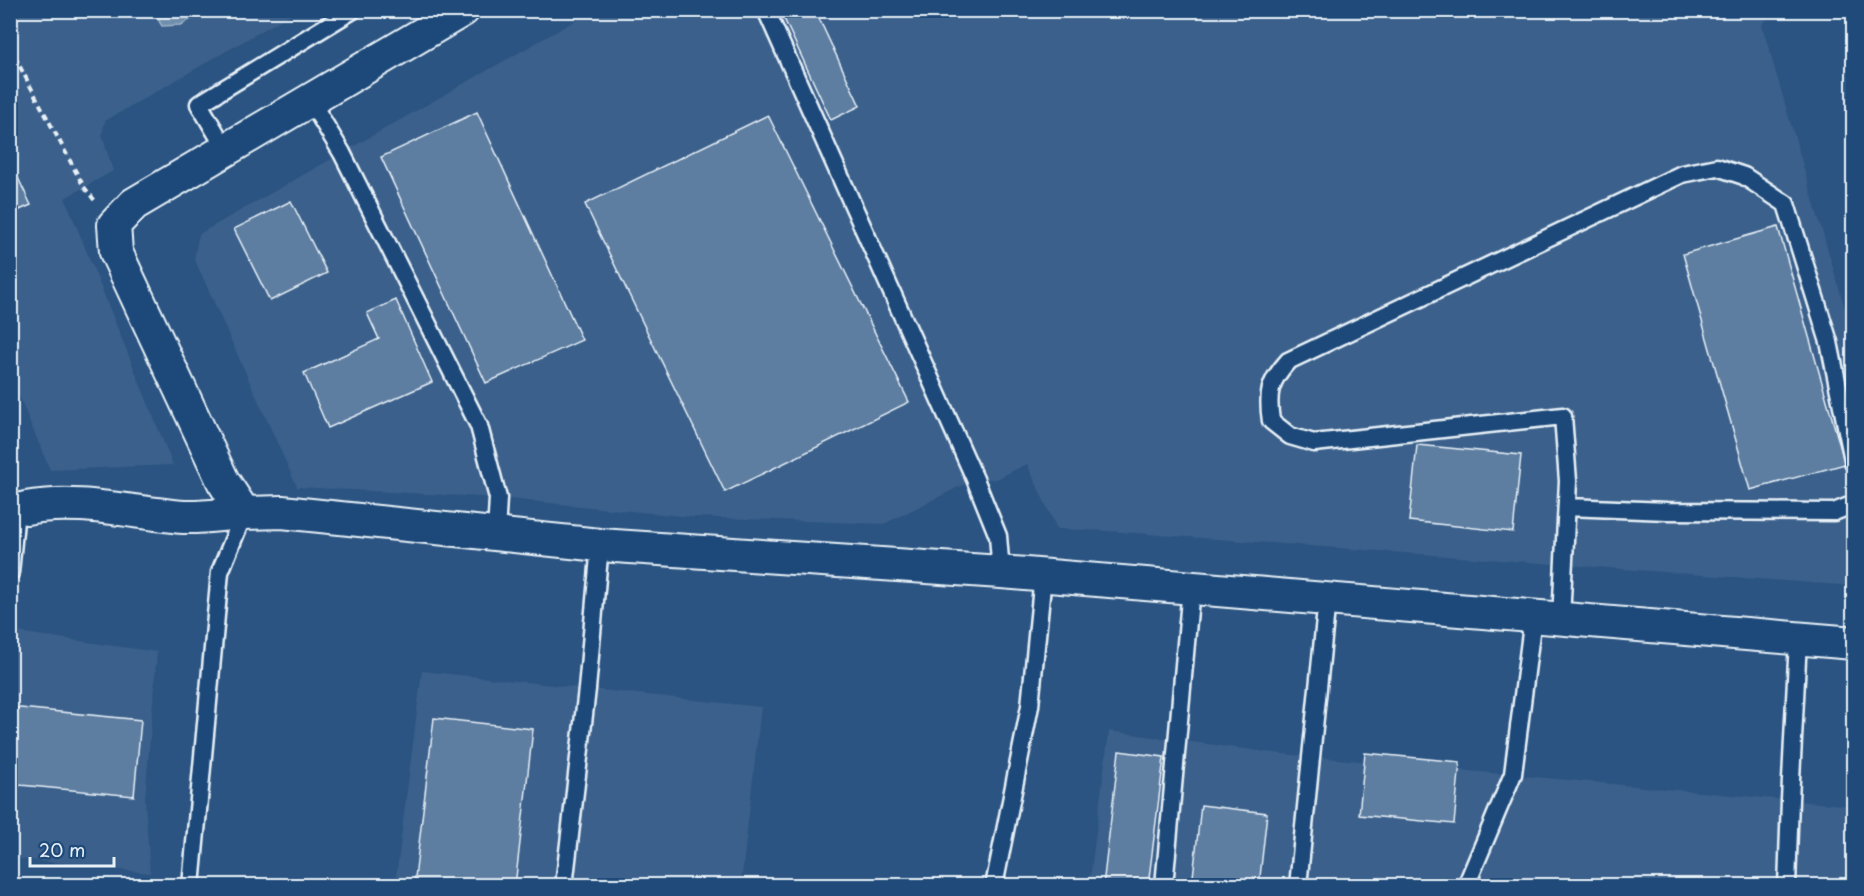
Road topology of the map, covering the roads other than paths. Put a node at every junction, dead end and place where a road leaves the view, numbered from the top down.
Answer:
1 (353, 10) edge
2 (463, 10) edge
3 (765, 10) edge
4 (310, 100) junction
5 (226, 150) junction
6 (1854, 465) edge
7 (1854, 504) edge
8 (1567, 507) junction
9 (17, 510) edge
10 (244, 513) junction
11 (496, 534) junction
12 (600, 545) junction
13 (1001, 572) junction
14 (10, 573) edge
15 (1043, 576) junction
16 (1191, 588) junction
17 (1327, 599) junction
18 (1547, 618) junction
19 (1798, 639) junction
20 (1854, 642) edge
21 (191, 885) edge
22 (564, 885) edge
23 (994, 885) edge
24 (1164, 885) edge
25 (1298, 885) edge
26 (1466, 885) edge
27 (1787, 885) edge

1 - 5 lane
2 - 4 street
3 - 13 lane
4 - 5 street
4 - 11 lane
5 - 10 street
6 - 8 lane
7 - 8 lane
8 - 18 lane
9 - 10 street
9 - 14 lane
10 - 11 street
10 - 21 lane
11 - 12 street
12 - 13 street
12 - 22 lane
13 - 15 street
15 - 16 street
15 - 23 lane
16 - 17 street
16 - 24 lane
17 - 18 street
17 - 25 lane
18 - 19 street
18 - 26 lane
19 - 20 street
19 - 27 lane

